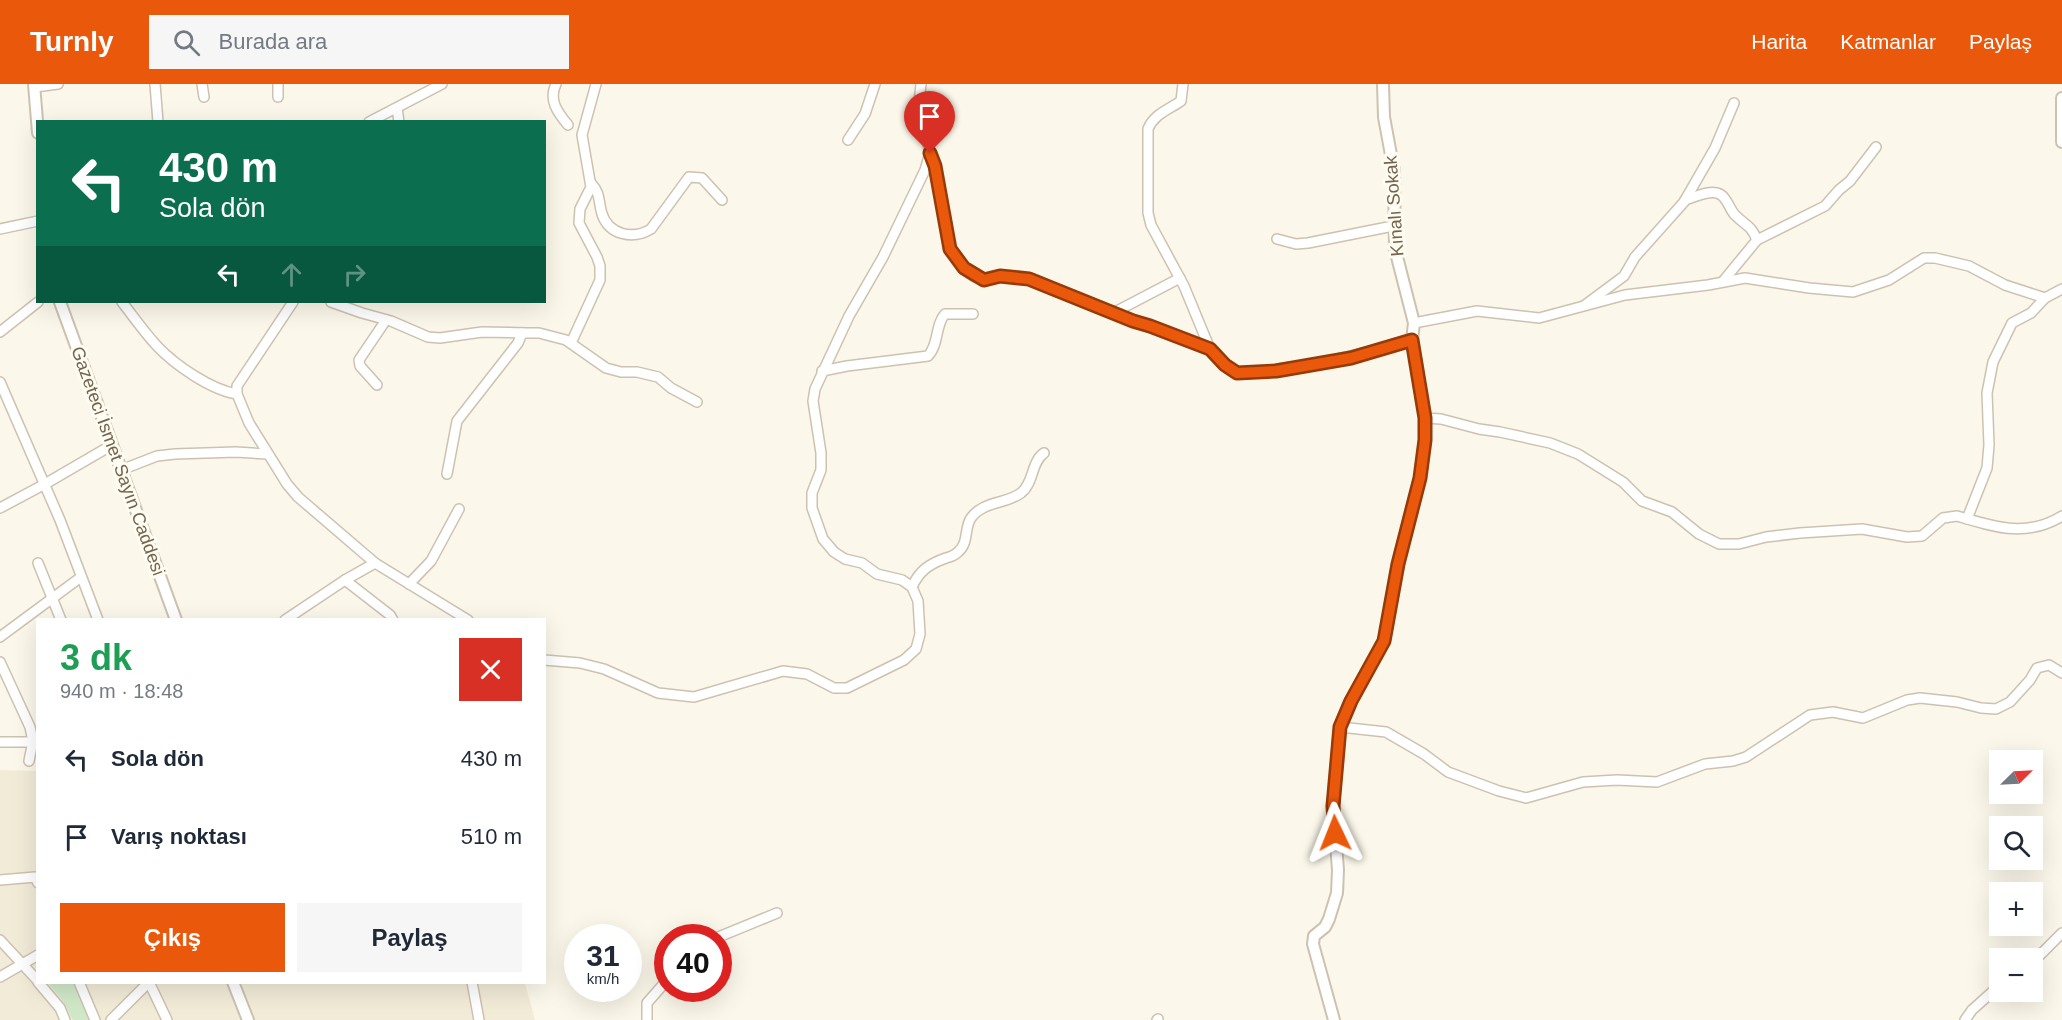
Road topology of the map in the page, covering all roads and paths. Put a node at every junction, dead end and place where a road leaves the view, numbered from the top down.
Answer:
1 (58, 84) edge
2 (155, 84) edge
3 (202, 84) edge
4 (278, 84) edge
5 (442, 84) edge
6 (556, 84) edge
7 (596, 84) edge
8 (875, 84) edge
9 (921, 84) edge
10 (1183, 84) edge
11 (1383, 84) edge
12 (34, 86) edge
13 (204, 97) dead end
14 (278, 97) dead end
15 (2062, 98) edge
16 (1734, 103) dead end
17 (397, 108) junction
18 (37, 120) edge
19 (158, 120) edge
20 (373, 120) edge
21 (399, 120) edge
22 (568, 124) dead end
23 (848, 140) dead end
24 (2062, 142) edge
25 (1876, 147) dead end
26 (930, 153) junction
27 (591, 183) junction
28 (722, 200) dead end
29 (1685, 200) junction
30 (36, 221) edge
31 (1393, 226) junction
32 (0, 229) edge
33 (1277, 239) dead end
34 (1758, 240) junction
35 (1180, 278) junction
36 (1722, 282) junction
37 (2062, 290) edge
38 (2046, 298) junction
39 (37, 303) edge
40 (60, 303) edge
41 (123, 303) edge
42 (292, 303) edge
43 (334, 303) edge
44 (1584, 306) junction
45 (1113, 313) junction
46 (973, 315) dead end
47 (386, 320) junction
48 (1414, 323) junction
49 (0, 332) edge
50 (522, 333) junction
51 (1412, 340) junction
52 (571, 342) junction
53 (1210, 349) junction
54 (822, 371) junction
55 (0, 382) edge
56 (377, 385) dead end
57 (237, 394) junction
58 (698, 402) dead end
59 (1425, 418) junction
60 (112, 445) junction
61 (1044, 453) dead end
62 (267, 454) junction
63 (121, 470) junction
64 (447, 474) dead end
65 (45, 484) junction
66 (0, 508) edge
67 (459, 509) dead end
68 (2062, 516) edge
69 (1967, 519) junction
70 (38, 563) dead end
71 (375, 563) junction
72 (81, 577) junction
73 (345, 580) junction
74 (409, 584) junction
75 (912, 587) junction
76 (52, 597) junction
77 (60, 618) edge
78 (97, 618) edge
79 (175, 618) edge
80 (289, 618) edge
81 (392, 618) edge
82 (465, 618) edge
83 (0, 637) edge
84 (546, 660) edge
85 (0, 662) edge
86 (2062, 673) edge
87 (1340, 727) junction
88 (0, 742) edge
89 (35, 742) edge
90 (29, 761) dead end
91 (0, 879) edge
92 (36, 879) edge
93 (777, 913) dead end
94 (732, 931) edge
95 (2062, 933) edge
96 (0, 940) edge
97 (2043, 952) edge
98 (36, 956) edge
99 (23, 964) junction
100 (0, 977) edge
101 (36, 980) edge
102 (40, 984) edge
103 (80, 984) edge
104 (148, 984) edge
105 (149, 984) edge
106 (233, 984) edge
107 (472, 984) edge
108 (654, 994) edge
109 (1989, 995) edge
110 (65, 1020) edge
111 (95, 1020) edge
112 (111, 1020) edge
113 (167, 1020) edge
114 (248, 1020) edge
115 (479, 1020) edge
116 (647, 1020) edge
117 (1334, 1020) edge
118 (1965, 1020) edge

1 - 12 street
2 - 19 street
3 - 13 street
4 - 14 street
5 - 17 street
6 - 22 street
7 - 27 street
8 - 23 street
9 - 26 street
10 - 35 street
11 - 31 street, Kınalı Sokak
12 - 18 street
15 - 24 street
16 - 29 street
17 - 20 street
17 - 21 street
25 - 34 street
26 - 45 street
26 - 54 street
27 - 28 street
27 - 52 street
29 - 34 street
29 - 44 street
30 - 32 street
31 - 33 street
31 - 48 street, Kınalı Sokak
34 - 36 street
35 - 45 street
35 - 53 street
36 - 38 street
36 - 44 street
37 - 38 street
38 - 69 street
39 - 49 street
40 - 60 street, Gazeteci İsmet Sayın Caddesi
41 - 57 street
42 - 57 street
43 - 47 street
44 - 48 street
45 - 53 street
46 - 54 street
47 - 50 street
47 - 56 street
48 - 51 street, Kınalı Sokak
50 - 52 street
50 - 64 street
51 - 53 street
51 - 59 street, Kınalı Sokak
52 - 58 street
54 - 75 street
55 - 65 street
57 - 62 street
59 - 69 street
59 - 87 street, Kınalı Sokak
60 - 63 street, Gazeteci İsmet Sayın Caddesi
60 - 65 street
61 - 75 street
62 - 63 street
62 - 71 street
63 - 79 street, Gazeteci İsmet Sayın Caddesi
65 - 66 street
65 - 72 street
67 - 74 street
68 - 69 street
70 - 76 street
71 - 73 street
71 - 74 street
72 - 76 street
72 - 78 street
73 - 80 street
73 - 81 street
74 - 82 street
75 - 84 street
76 - 77 street
76 - 83 street
85 - 89 street
86 - 87 street
87 - 117 street, Kınalı Sokak
88 - 89 street
89 - 90 street
91 - 92 street
93 - 94 street
95 - 97 street
96 - 99 street
98 - 99 street
99 - 100 street
99 - 101 street
102 - 110 street
103 - 111 street
104 - 112 street
105 - 113 street
106 - 114 street
107 - 115 street
108 - 116 street
109 - 118 street

